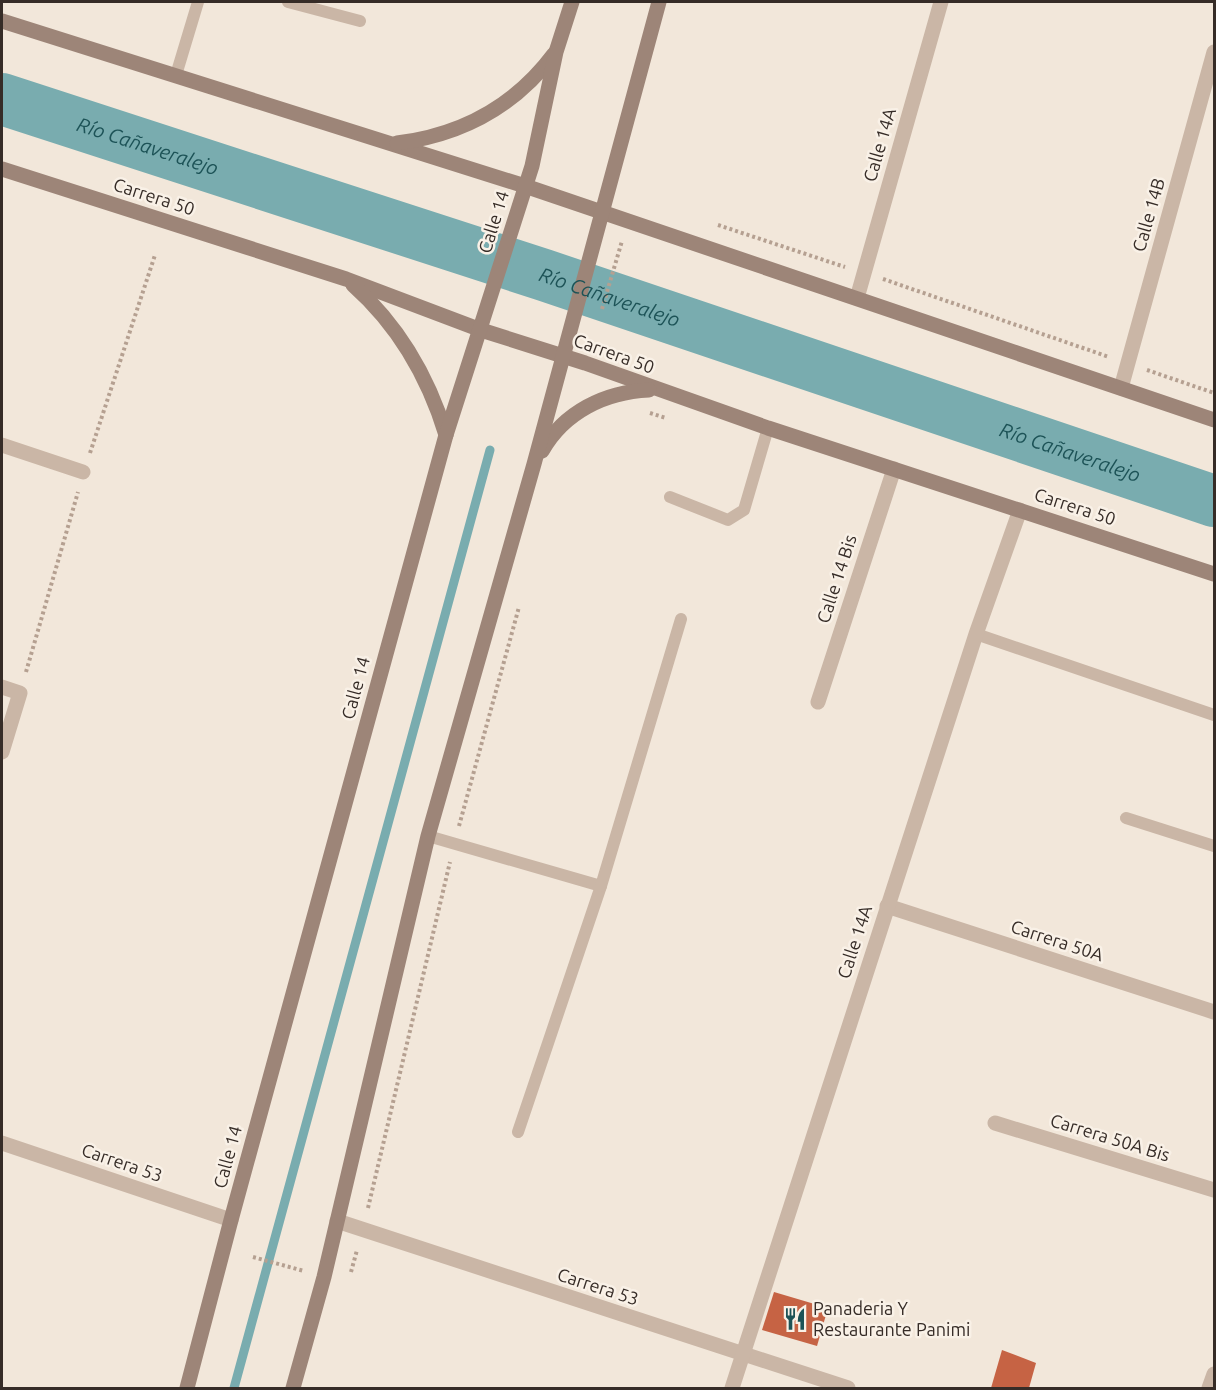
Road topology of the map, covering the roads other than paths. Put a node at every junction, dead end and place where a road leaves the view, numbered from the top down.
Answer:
1 (198, 2) edge
2 (288, 2) edge
3 (572, 2) edge
4 (659, 2) edge
5 (941, 2) edge
6 (2, 21) edge
7 (360, 21) dead end
8 (556, 52) junction
9 (1215, 52) edge
10 (176, 75) junction
11 (393, 143) junction
12 (2, 169) edge
13 (525, 186) junction
14 (600, 212) junction
15 (346, 279) junction
16 (857, 298) junction
17 (481, 330) junction
18 (561, 356) junction
19 (1121, 388) junction
20 (657, 389) junction
21 (1215, 420) edge
22 (768, 428) junction
23 (446, 435) junction
24 (2, 445) edge
25 (534, 464) junction
26 (894, 469) junction
27 (84, 472) dead end
28 (670, 497) dead end
29 (1020, 510) junction
30 (1215, 573) edge
31 (681, 619) dead end
32 (976, 634) junction
33 (2, 687) edge
34 (818, 702) dead end
35 (1215, 715) edge
36 (2, 752) edge
37 (1126, 818) dead end
38 (428, 836) junction
39 (1215, 846) edge
40 (601, 886) junction
41 (887, 906) junction
42 (1215, 1012) edge
43 (994, 1124) dead end
44 (518, 1132) dead end
45 (2, 1143) edge
46 (1215, 1190) edge
47 (231, 1220) junction
48 (337, 1221) junction
49 (742, 1355) junction
50 (1215, 1374) edge
51 (187, 1389) edge
52 (293, 1389) edge
53 (732, 1389) edge
54 (848, 1389) edge
55 (1209, 1389) edge

1 - 10 lane
2 - 7 lane
3 - 8 main road, Calle 14
4 - 14 main road
5 - 16 street, Calle 14A
6 - 10 main road
8 - 11 main road
8 - 13 main road, Calle 14
9 - 19 street, Calle 14B
10 - 11 main road
11 - 13 main road
12 - 15 main road, Carrera 50
13 - 14 main road
13 - 17 main road, Calle 14
14 - 16 main road
14 - 18 main road
15 - 17 main road, Carrera 50
15 - 23 main road
16 - 19 main road
17 - 18 main road, Carrera 50
17 - 23 main road, Calle 14
18 - 20 main road, Carrera 50
18 - 25 main road
19 - 21 main road
20 - 22 main road, Carrera 50
20 - 25 main road
22 - 26 main road, Carrera 50
22 - 28 lane
23 - 47 main road, Calle 14
24 - 27 street
25 - 38 main road
26 - 29 main road, Carrera 50
26 - 34 street, Calle 14 Bis
29 - 30 main road, Carrera 50
29 - 32 street, Calle 14A
31 - 40 lane
32 - 35 lane
32 - 41 street, Calle 14A
33 - 36 street
37 - 39 lane
38 - 40 lane
38 - 48 main road
40 - 44 lane
41 - 42 street, Carrera 50A
41 - 49 street, Calle 14A
43 - 46 street, Carrera 50A Bis
45 - 47 street, Carrera 53
47 - 51 main road, Calle 14
48 - 49 street, Carrera 53
48 - 52 main road
49 - 53 street, Calle 14A
49 - 54 street, Carrera 53
50 - 55 street

